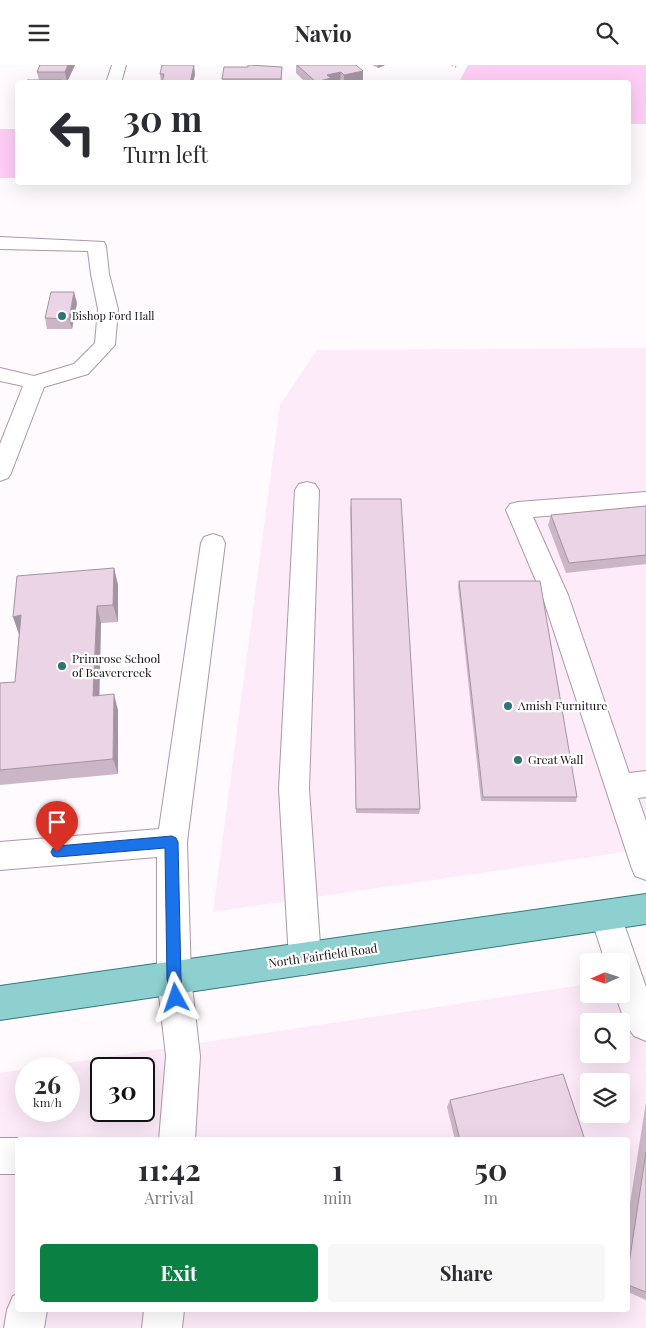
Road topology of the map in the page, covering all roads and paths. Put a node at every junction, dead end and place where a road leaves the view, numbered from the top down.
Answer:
1 (119, 65) edge
2 (452, 65) edge
3 (458, 68) dead end
4 (114, 80) edge
5 (0, 243) edge
6 (0, 374) edge
7 (34, 383) junction
8 (0, 473) edge
9 (307, 490) dead end
10 (646, 500) edge
11 (213, 543) dead end
12 (633, 785) edge
13 (172, 842) junction
14 (0, 856) edge
15 (646, 866) edge
16 (646, 909) edge
17 (606, 915) junction
18 (618, 953) edge
19 (305, 959) junction
20 (174, 979) junction
21 (630, 989) edge
22 (0, 1003) edge
23 (646, 1024) edge
24 (177, 1137) edge
25 (0, 1156) edge
26 (15, 1156) edge
27 (27, 1312) edge
28 (164, 1312) edge
29 (24, 1328) edge
30 (162, 1328) edge

1 - 4 street
2 - 3 path
5 - 7 street
6 - 7 street
7 - 8 street
9 - 19 street
10 - 12 street
11 - 13 street
12 - 15 street
13 - 14 street
13 - 20 street
16 - 17 main road, North Fairfield Road
17 - 18 street
17 - 19 main road, North Fairfield Road
19 - 20 main road, North Fairfield Road
20 - 22 main road, North Fairfield Road
20 - 24 street
21 - 23 street
25 - 26 street
27 - 29 street
28 - 30 street

